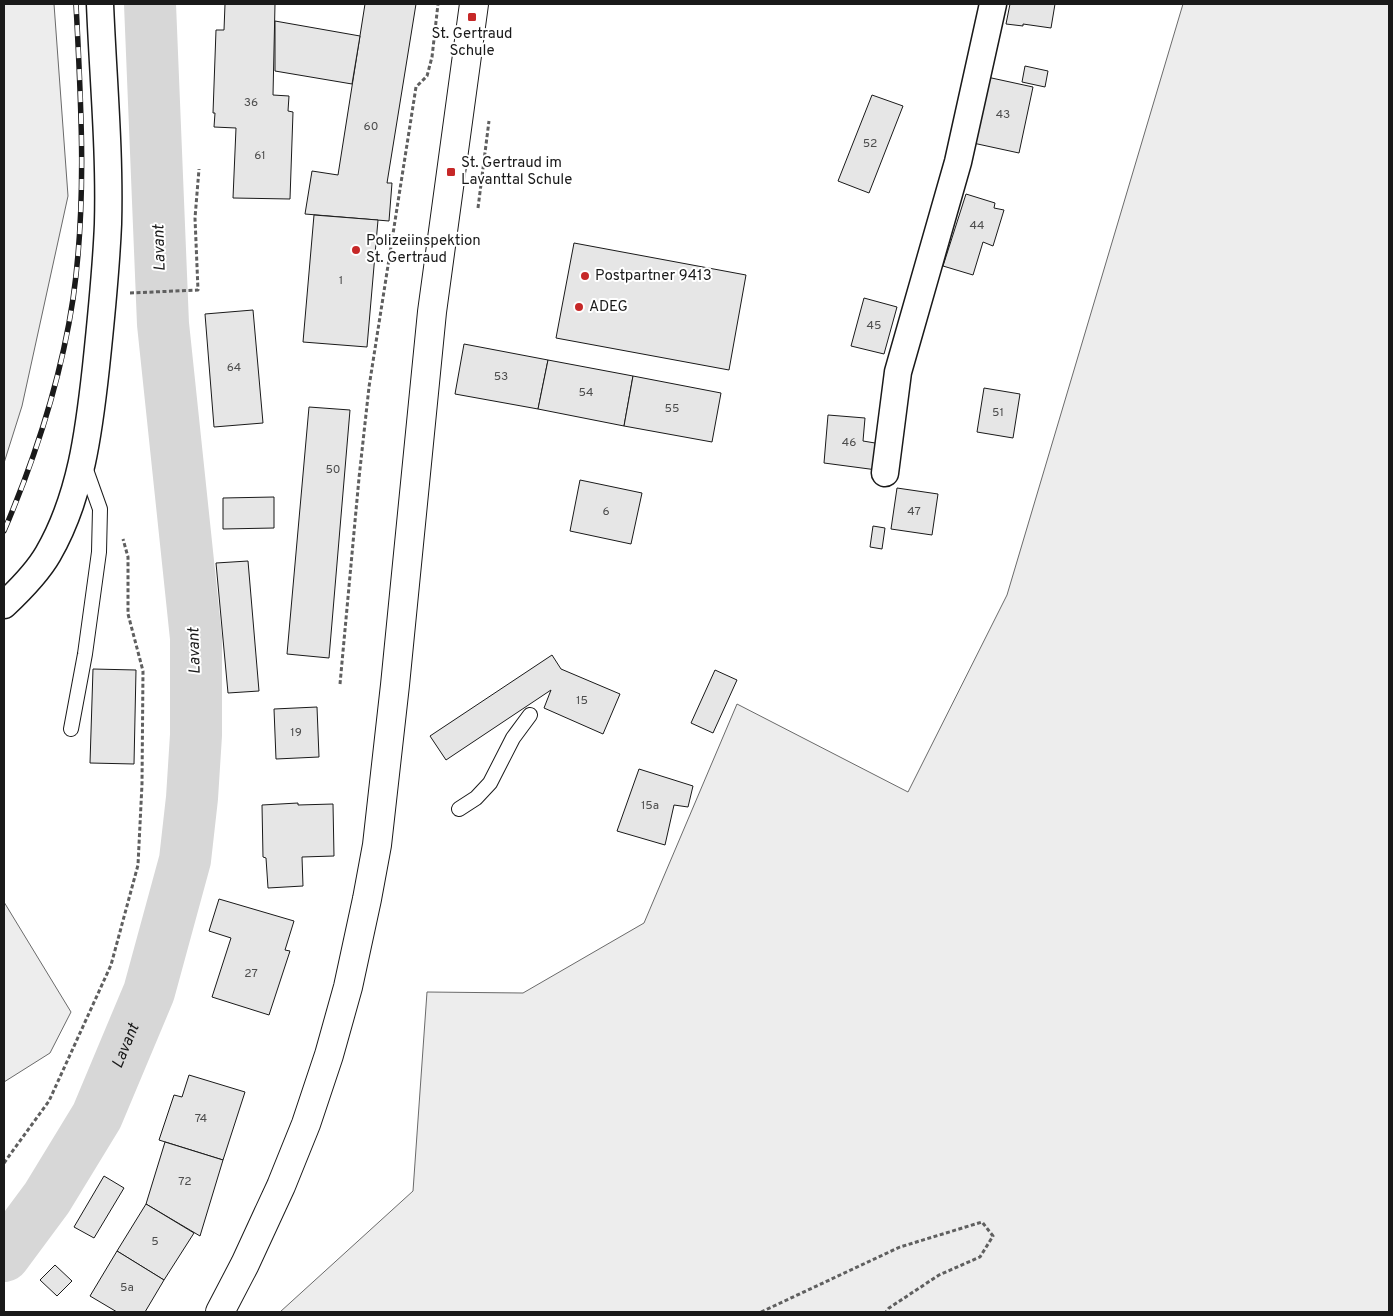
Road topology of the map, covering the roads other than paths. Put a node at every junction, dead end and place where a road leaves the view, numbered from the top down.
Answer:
1 (100, 4) edge
2 (474, 4) edge
3 (993, 4) edge
4 (82, 462) junction
5 (885, 473) dead end
6 (4, 605) edge
7 (530, 715) dead end
8 (71, 729) dead end
9 (459, 809) dead end
10 (220, 1312) edge

1 - 4 street
2 - 10 main road
3 - 5 street
4 - 6 street
4 - 8 lane
7 - 9 lane

